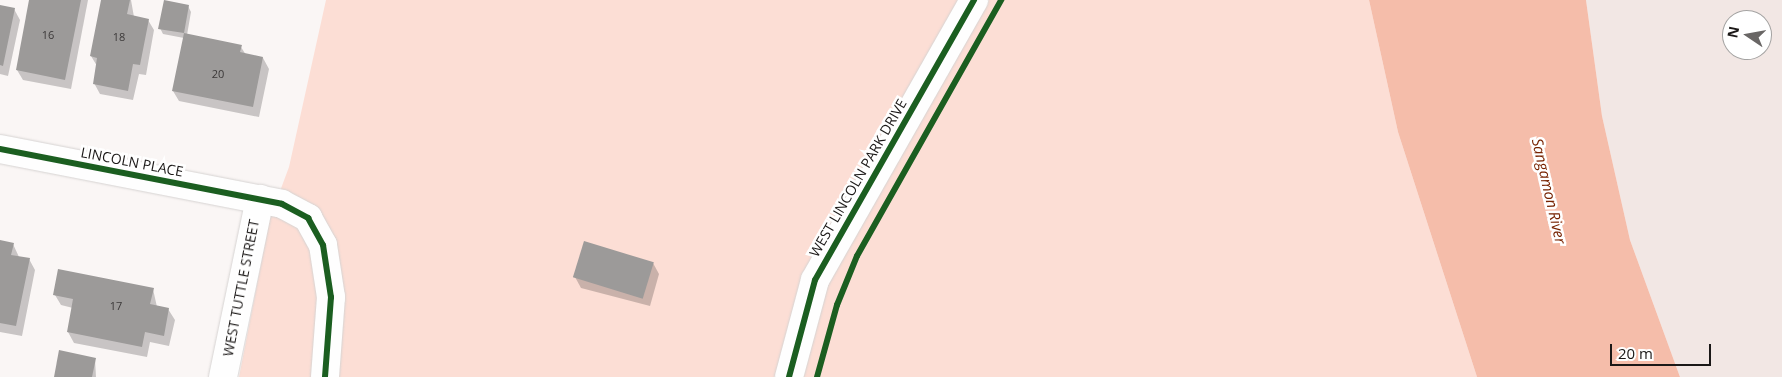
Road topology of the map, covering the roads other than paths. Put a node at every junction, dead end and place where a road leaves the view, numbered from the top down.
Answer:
1 (974, 0) edge
2 (0, 149) edge
3 (260, 199) junction
4 (223, 377) edge
5 (325, 377) edge
6 (789, 377) edge

1 - 6 street, WEST LINCOLN PARK DRIVE
2 - 3 street, LINCOLN PLACE
3 - 4 street, WEST TUTTLE STREET
3 - 5 street, LINCOLN PLACE

